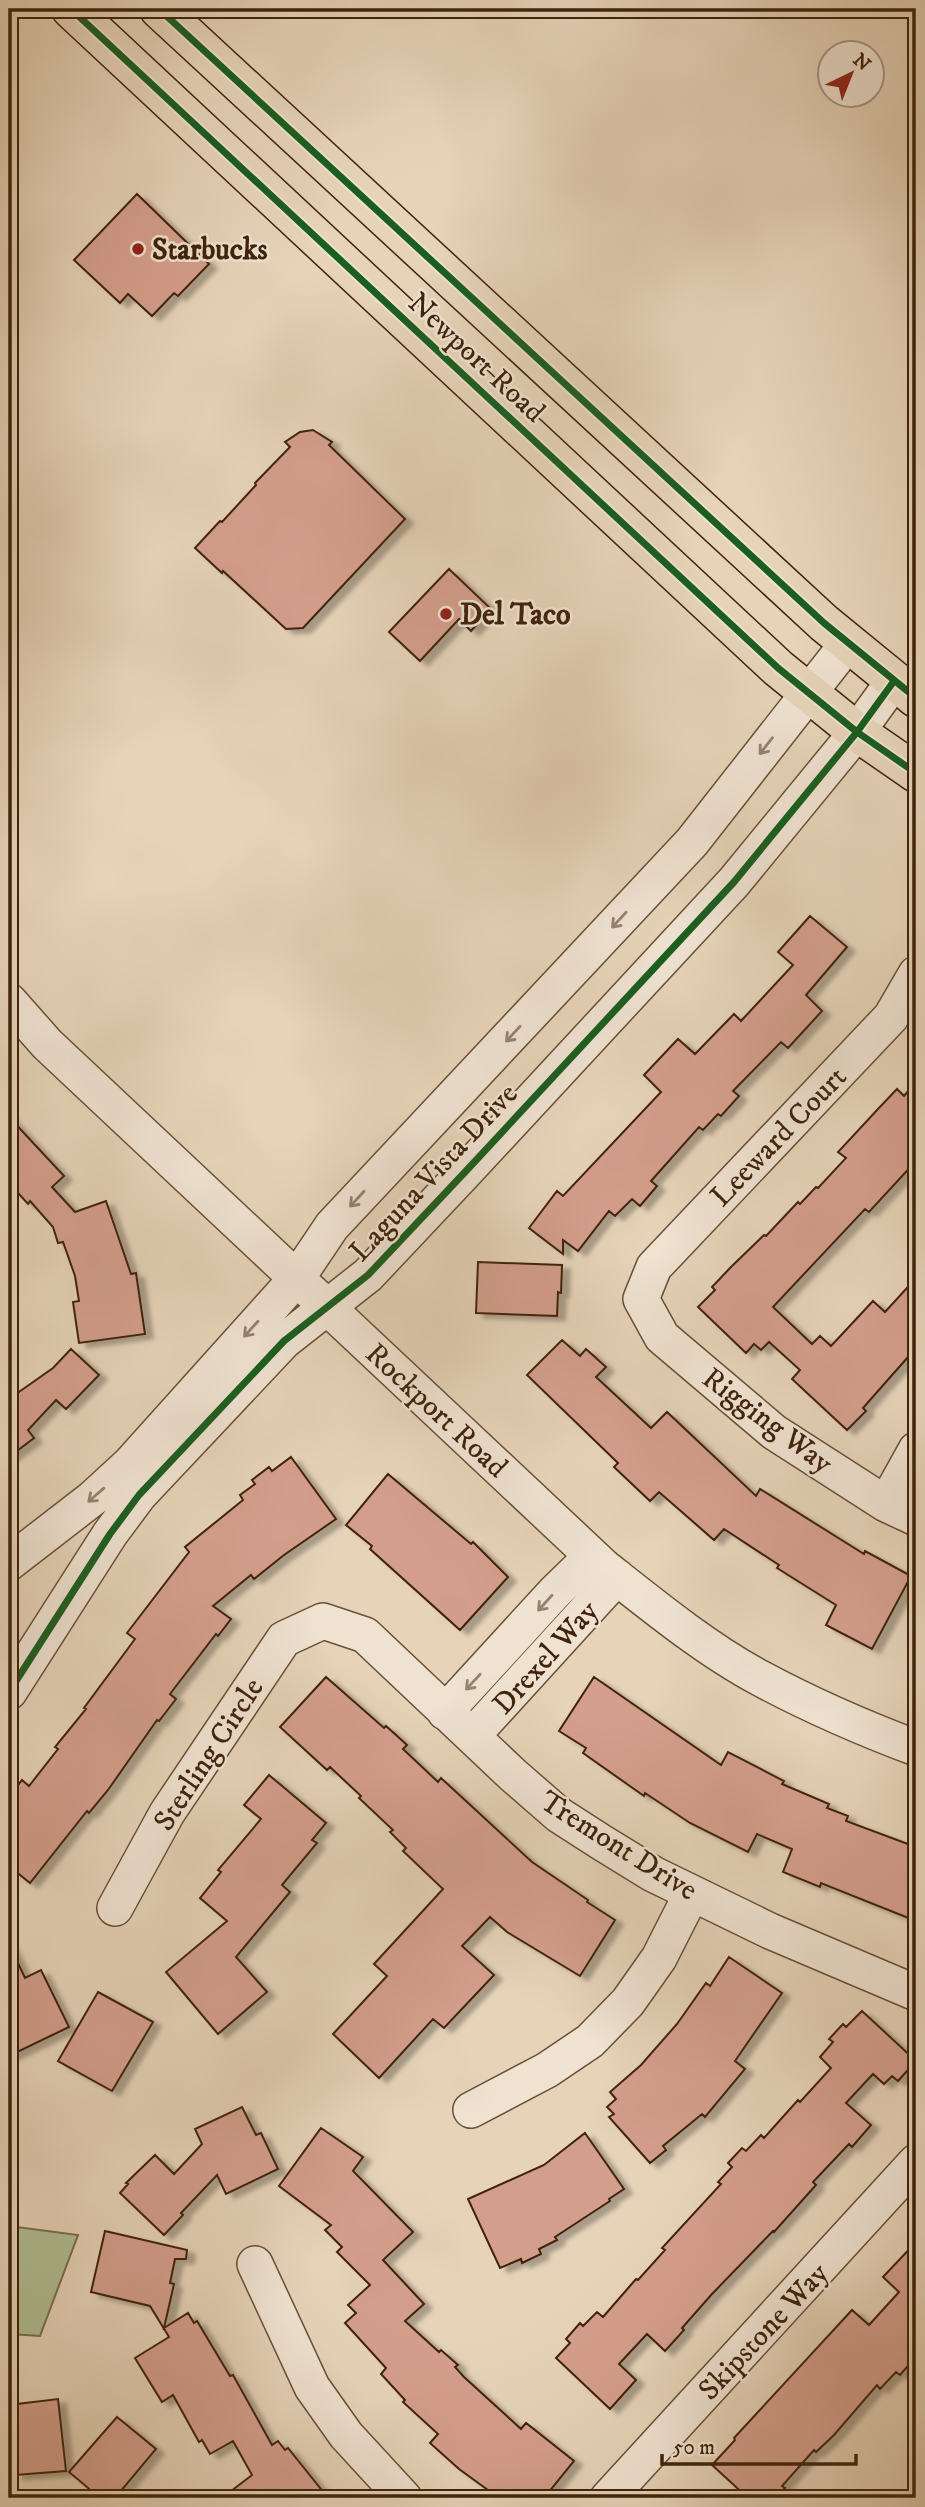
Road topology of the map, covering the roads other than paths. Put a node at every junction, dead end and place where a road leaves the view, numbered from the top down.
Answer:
1 (71, 9) edge
2 (159, 9) edge
3 (848, 643) junction
4 (905, 690) edge
5 (808, 693) junction
6 (857, 732) junction
7 (916, 773) edge
8 (916, 974) edge
9 (9, 1001) edge
10 (297, 1278) junction
11 (641, 1299) joint
12 (328, 1307) junction
13 (916, 1450) edge
14 (901, 1511) edge
15 (9, 1563) edge
16 (605, 1567) junction
17 (323, 1621) joint
18 (514, 1637) junction
19 (541, 1662) junction
20 (9, 1692) edge
21 (445, 1712) junction
22 (471, 1736) junction
23 (916, 1748) edge
24 (692, 1893) junction
25 (115, 1908) dead end
26 (916, 1993) edge
27 (471, 2110) dead end
28 (916, 2162) edge
29 (256, 2264) dead end
30 (404, 2498) edge
31 (608, 2498) edge

1 - 5 main road, Newport Road
2 - 3 main road, Newport Road
3 - 4 main road, Newport Road
3 - 5 street, Laguna Vista Drive
4 - 6 street, Laguna Vista Drive
5 - 6 main road, Newport Road
5 -> 10 street, Laguna Vista Drive
6 - 7 main road, Newport Road
6 - 12 street, Laguna Vista Drive
8 - 11 street, Leeward Court
9 - 10 street, Rockport Road
10 - 12 street, Rockport Road
10 -> 15 street, Laguna Vista Drive
11 - 14 street, Rigging Way
12 - 16 street, Rockport Road
12 - 20 street, Laguna Vista Drive
13 - 14 street
16 -> 18 street, Drexel Way
16 - 19 street, Drexel Way
16 - 23 street, Rockport Road
17 - 21 street, Tremont Drive
17 - 25 street, Sterling Circle
18 - 19 street
18 -> 21 street, Drexel Way
19 - 22 street, Drexel Way
21 - 22 street, Tremont Drive
22 - 24 street, Tremont Drive
24 - 26 street, Tremont Drive
24 - 27 street
28 - 31 street, Skipstone Way
29 - 30 street

